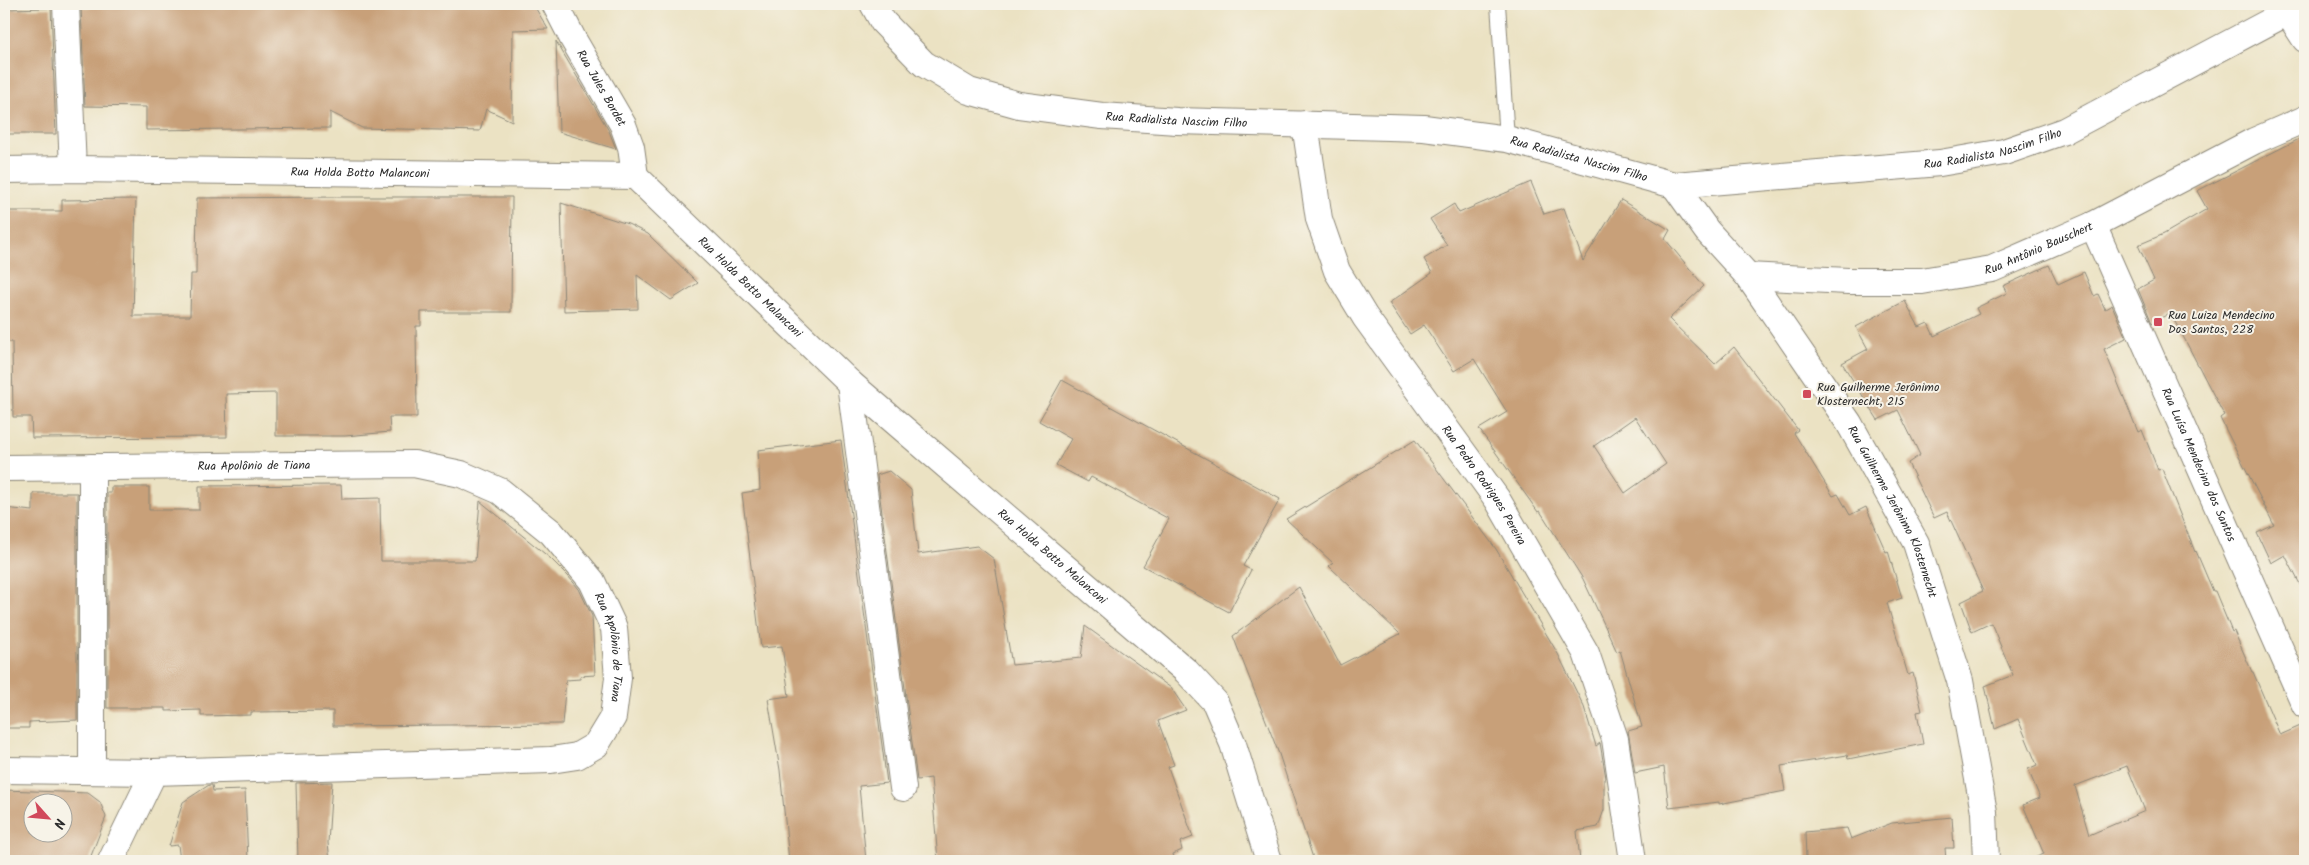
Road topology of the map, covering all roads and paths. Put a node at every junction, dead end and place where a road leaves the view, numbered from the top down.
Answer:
1 (66, 4) edge
2 (555, 4) edge
3 (873, 4) edge
4 (1498, 4) edge
5 (2285, 8) edge
6 (2305, 39) edge
7 (2305, 119) edge
8 (1305, 124) junction
9 (1507, 139) junction
10 (73, 169) junction
11 (4, 170) edge
12 (635, 176) junction
13 (1674, 185) junction
14 (2092, 225) junction
15 (1748, 276) junction
16 (850, 383) junction
17 (92, 467) junction
18 (4, 468) edge
19 (2305, 705) edge
20 (4, 770) edge
21 (92, 771) junction
22 (154, 772) junction
23 (903, 788) dead end
24 (111, 861) edge
25 (1269, 861) edge
26 (1631, 861) edge
27 (1986, 861) edge

1 - 10 street
2 - 12 street, Rua Jules Bordet
3 - 8 street, Rua Radialista Nascim Filho
4 - 9 lane
5 - 6 street
5 - 13 street, Rua Radialista Nascim Filho
7 - 14 street, Rua Antônio Bauschert
8 - 9 street, Rua Radialista Nascim Filho
8 - 26 street, Rua Pedro Rodrigues Pereira
9 - 13 street, Rua Radialista Nascim Filho
10 - 11 street, Rua Holda Botto Malanconi
10 - 12 street, Rua Holda Botto Malanconi
12 - 16 street, Rua Holda Botto Malanconi
13 - 15 street, Rua Guilherme Jerônimo Klosternecht
14 - 15 street, Rua Antônio Bauschert
14 - 19 street, Rua Luísa Mendecino dos Santos
15 - 27 street, Rua Guilherme Jerônimo Klosternecht
16 - 23 street
16 - 25 street, Rua Holda Botto Malanconi
17 - 18 street, Rua Apolônio de Tiana
17 - 21 street
17 - 22 street, Rua Apolônio de Tiana
20 - 21 street, Rua Apolônio de Tiana
21 - 22 street, Rua Apolônio de Tiana
22 - 24 street

